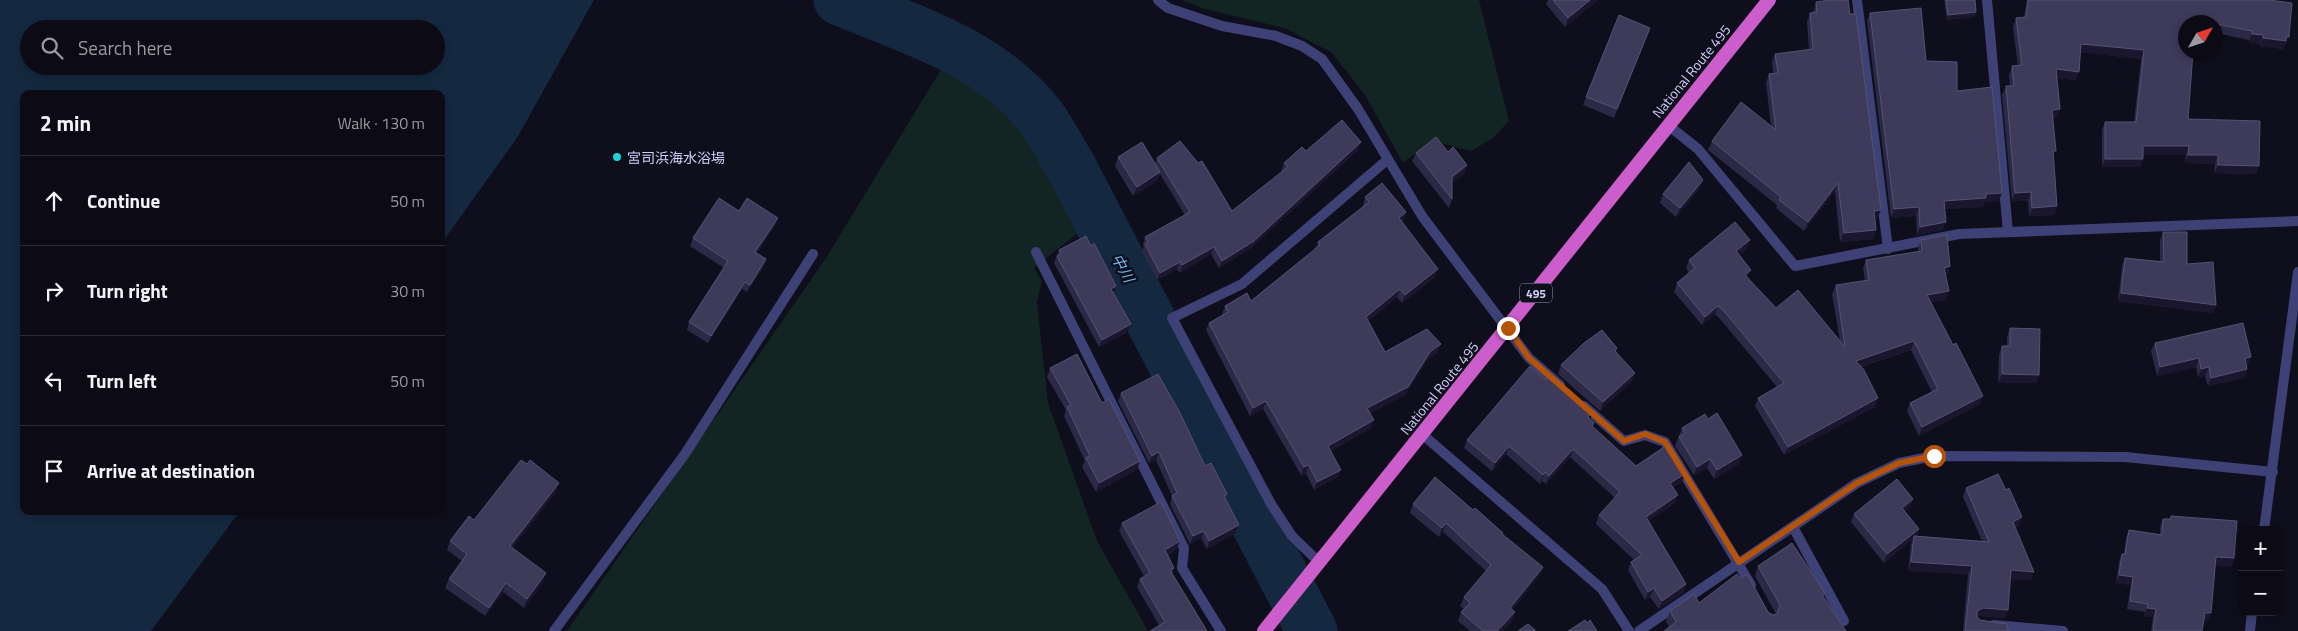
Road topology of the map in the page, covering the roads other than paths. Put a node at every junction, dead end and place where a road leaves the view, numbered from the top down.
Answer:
1 (1158, 0) edge
2 (1769, 0) edge
3 (1857, 0) edge
4 (1987, 0) edge
5 (1668, 125) junction
6 (1388, 160) junction
7 (2298, 221) edge
8 (2008, 232) junction
9 (1888, 249) junction
10 (1036, 252) dead end
11 (813, 254) dead end
12 (2298, 272) edge
13 (1508, 328) junction
14 (1422, 434) junction
15 (2273, 472) junction
16 (2265, 526) edge
17 (1792, 527) junction
18 (1319, 562) junction
19 (1739, 562) junction
20 (1757, 594) edge
21 (2252, 616) edge
22 (1844, 621) dead end
23 (1980, 623) edge
24 (554, 631) edge
25 (1221, 631) edge
26 (1264, 631) edge
27 (1629, 631) edge
28 (1639, 631) edge
29 (2063, 631) edge
30 (2250, 631) edge

1 - 6 street
2 - 5 highway, National Route 495 / 495
3 - 9 street
4 - 8 street
5 - 9 street
5 - 13 highway, National Route 495 / 495
6 - 13 street
6 - 18 street
7 - 8 street
8 - 9 street
10 - 25 street
11 - 24 street
12 - 15 street
13 - 14 highway, National Route 495 / 495
13 - 19 street
14 - 18 highway, National Route 495 / 495
14 - 27 street
15 - 16 street
15 - 17 street
17 - 19 street
17 - 22 street
18 - 26 highway, National Route 495 / 495
19 - 20 street
19 - 28 street
21 - 30 street
23 - 29 street

